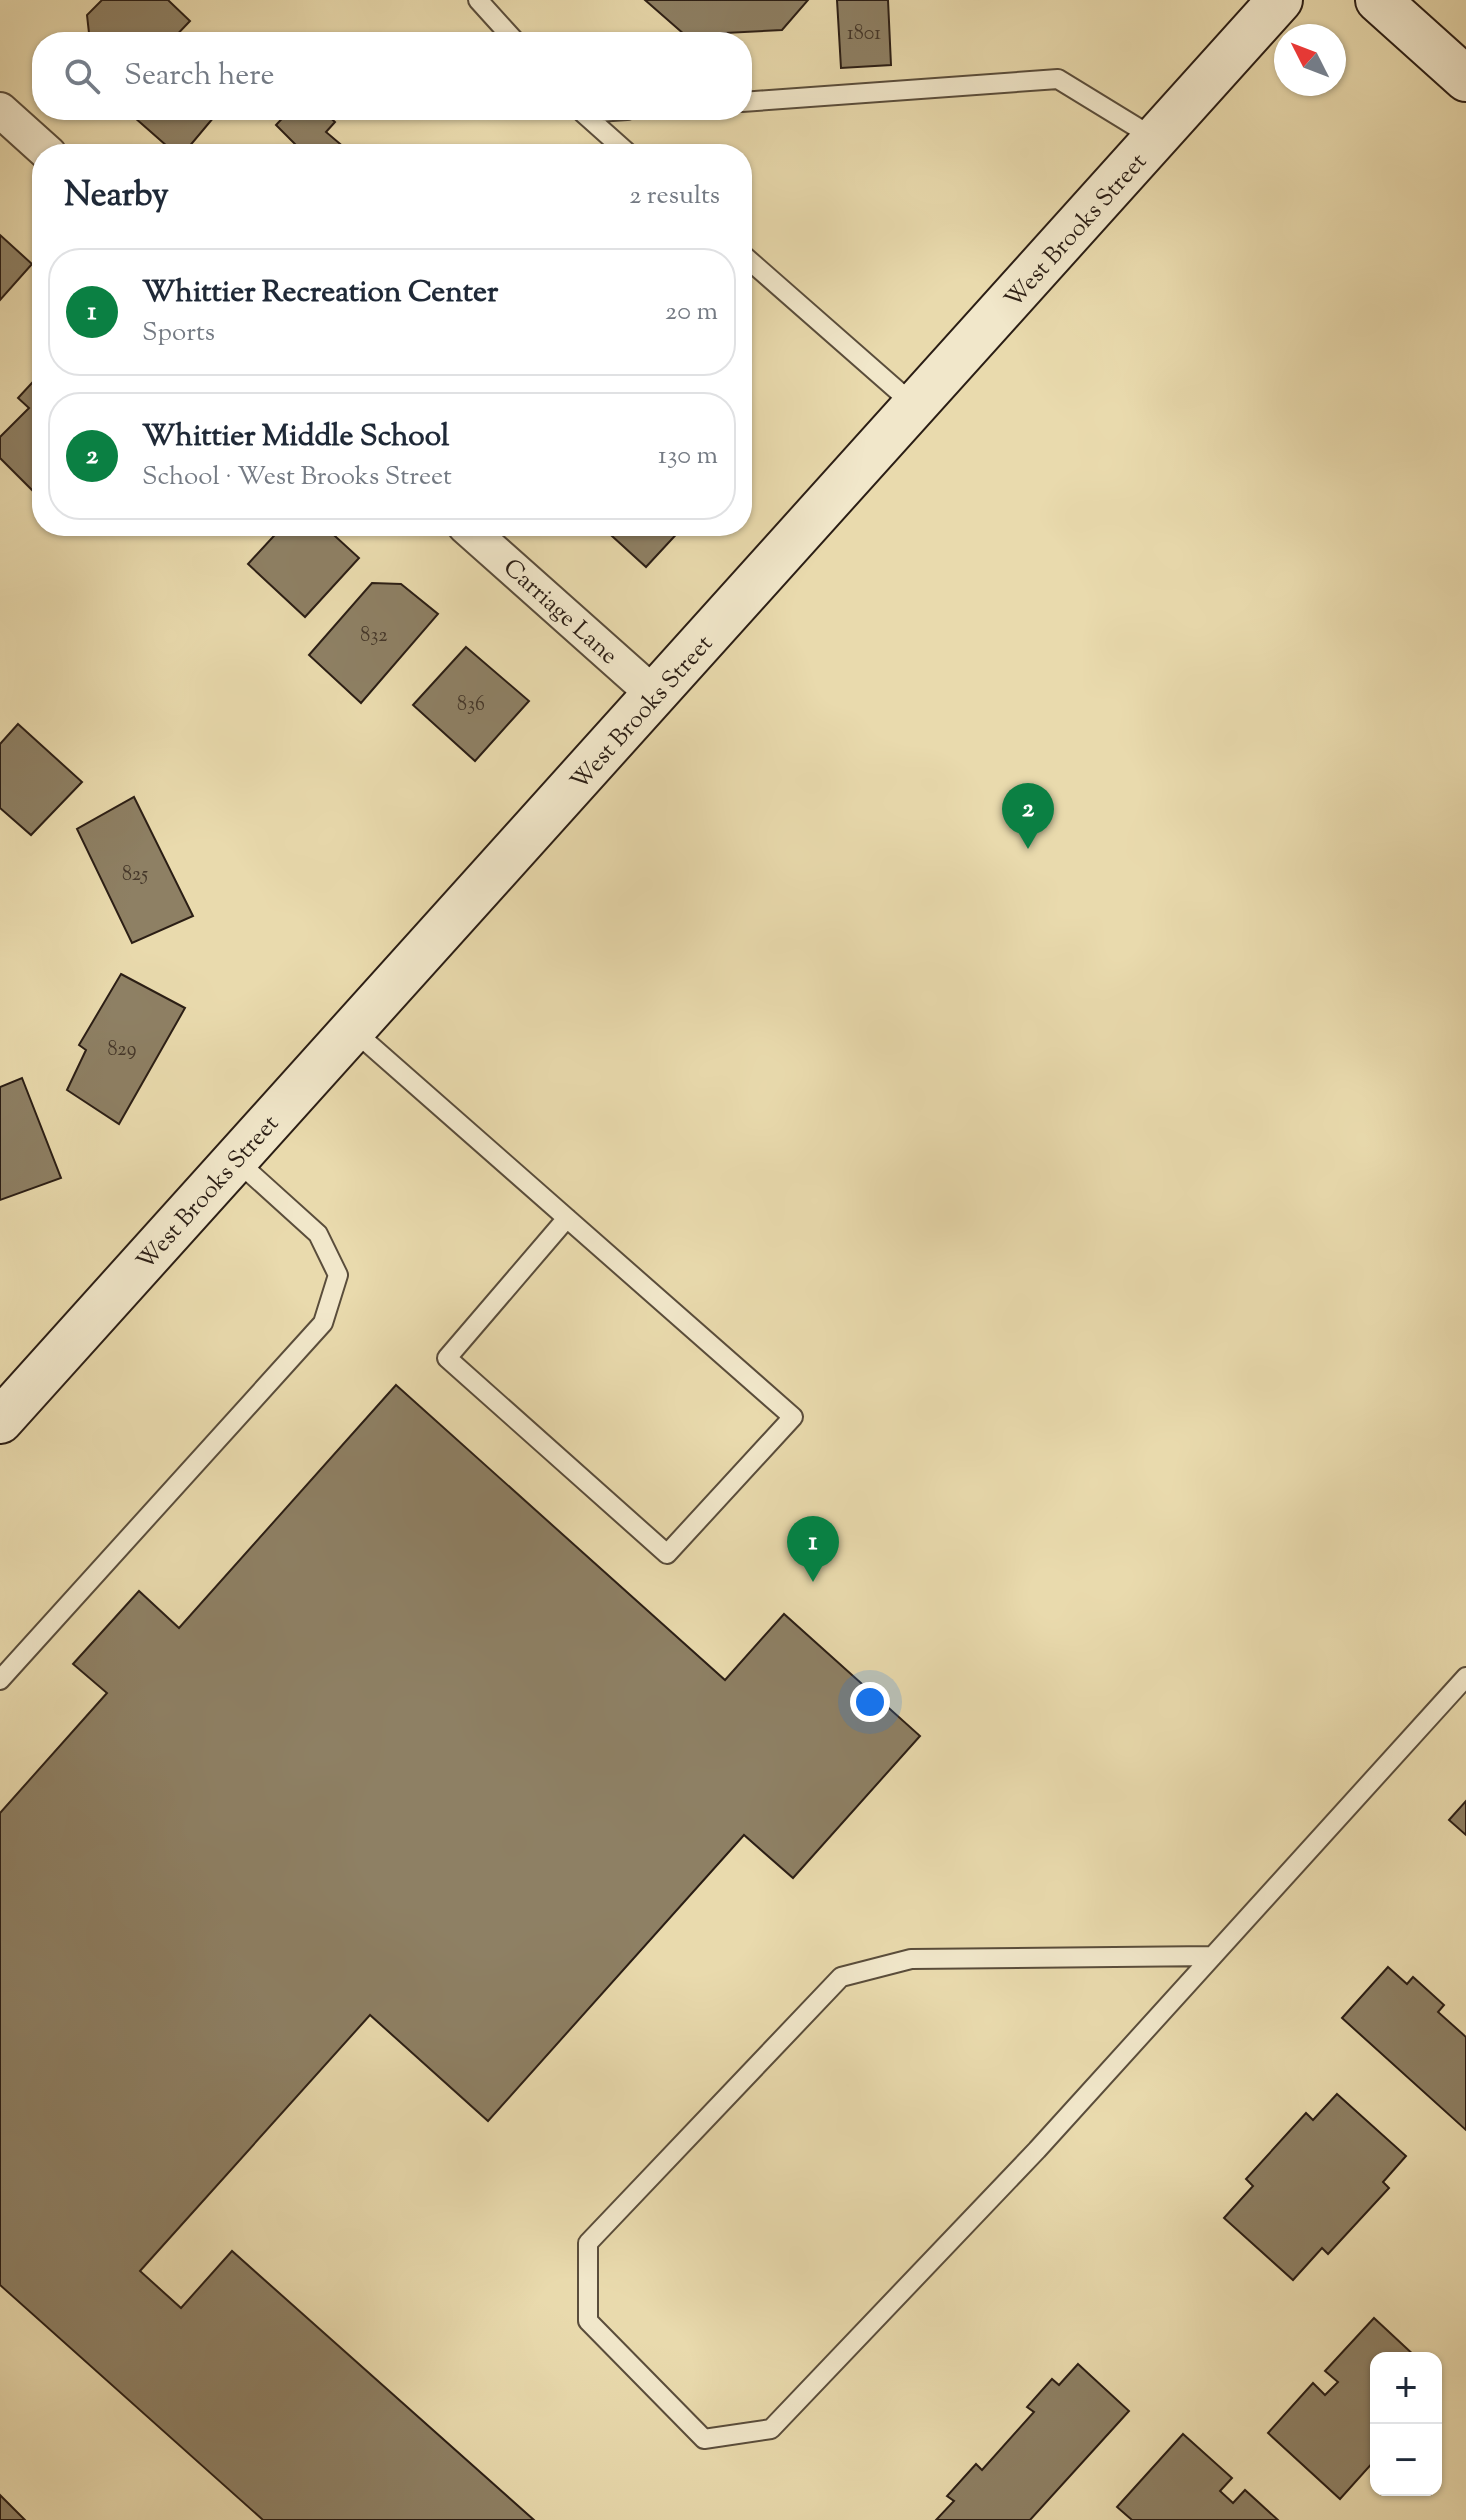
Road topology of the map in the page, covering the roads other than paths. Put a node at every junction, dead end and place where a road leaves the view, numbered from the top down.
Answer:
1 (478, 0) edge
2 (1280, 0) edge
3 (1378, 0) edge
4 (507, 32) edge
5 (1466, 79) edge
6 (752, 101) edge
7 (0, 110) edge
8 (591, 120) edge
9 (1156, 139) junction
10 (38, 144) edge
11 (618, 144) edge
12 (752, 263) edge
13 (916, 407) junction
14 (476, 536) edge
15 (656, 696) junction
16 (353, 1030) junction
17 (236, 1160) junction
18 (567, 1218) junction
19 (0, 1421) edge
20 (1466, 1677) edge
21 (0, 1680) edge
22 (1213, 1956) junction

1 - 4 lane
2 - 9 street, West Brooks Street
3 - 5 street
6 - 9 lane
7 - 10 street
8 - 11 lane
9 - 13 street, West Brooks Street
12 - 13 lane
13 - 15 street, West Brooks Street
14 - 15 street, Carriage Lane
15 - 16 street, West Brooks Street
16 - 17 street, West Brooks Street
16 - 18 lane
17 - 19 street, West Brooks Street
17 - 21 lane
18 - 18 lane
20 - 22 lane
22 - 22 lane

